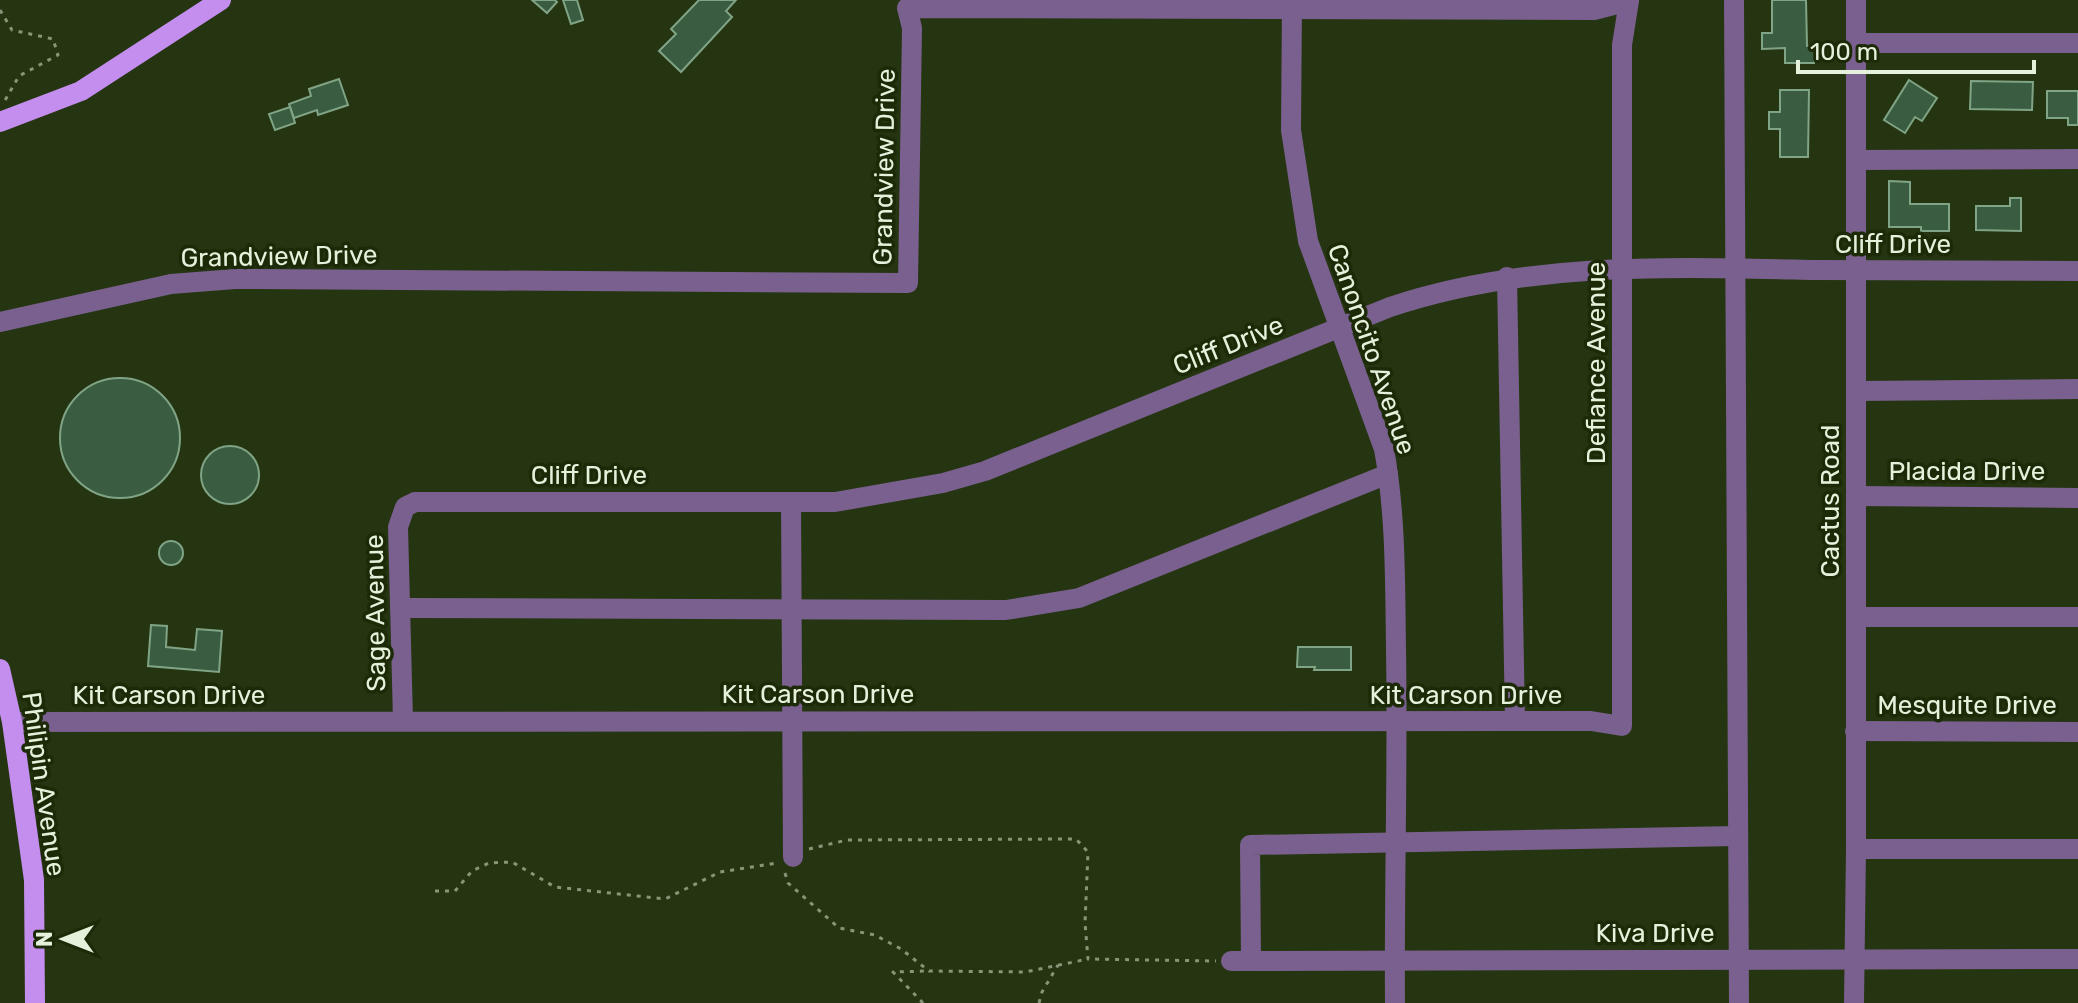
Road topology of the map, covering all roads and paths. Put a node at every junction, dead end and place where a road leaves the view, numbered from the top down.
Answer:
1 (221, 0) edge
2 (1734, 0) edge
3 (1856, 0) edge
4 (1629, 1) edge
5 (1292, 5) edge
6 (0, 10) edge
7 (1856, 43) junction
8 (2078, 43) edge
9 (1, 114) edge
10 (2078, 159) edge
11 (1856, 160) junction
12 (1735, 268) junction
13 (1621, 270) junction
14 (1856, 271) junction
15 (2078, 271) edge
16 (1507, 277) junction
17 (0, 322) edge
18 (1341, 328) junction
19 (2078, 389) edge
20 (1857, 391) junction
21 (1388, 474) junction
22 (1856, 496) junction
23 (2078, 498) edge
24 (791, 502) junction
25 (405, 507) joint
26 (400, 608) junction
27 (792, 608) junction
28 (1856, 617) junction
29 (2078, 617) edge
30 (0, 669) edge
31 (403, 720) junction
32 (793, 720) junction
33 (1397, 721) junction
34 (1515, 721) junction
35 (12, 722) junction
36 (1622, 726) joint
37 (1855, 731) junction
38 (2078, 732) edge
39 (1736, 836) junction
40 (1394, 841) junction
41 (1856, 849) junction
42 (2078, 849) edge
43 (793, 857) joint
44 (435, 891) dead end
45 (1736, 958) junction
46 (1854, 958) junction
47 (1088, 959) junction
48 (1394, 959) junction
49 (2078, 959) edge
50 (1241, 961) junction
51 (1058, 965) junction
52 (929, 971) junction
53 (35, 1003) edge
54 (923, 1003) edge
55 (1039, 1003) edge
56 (1395, 1003) edge
57 (1739, 1003) edge
58 (1854, 1003) edge

1 - 9 main road
2 - 12 street
3 - 7 street, Cactus Road
4 - 5 street, Grandview Drive
4 - 13 street, Defiance Avenue
5 - 17 street, Grandview Drive
5 - 18 street, Canoncito Avenue
6 - 9 path
7 - 8 street
7 - 11 street, Cactus Road
10 - 11 street
11 - 14 street, Cactus Road
12 - 13 street, Cliff Drive
12 - 14 street, Cliff Drive
12 - 39 street
13 - 16 street, Cliff Drive
13 - 36 street, Defiance Avenue
14 - 15 street, Cliff Drive
14 - 20 street, Cactus Road
16 - 18 street, Cliff Drive
16 - 34 street
18 - 21 street, Canoncito Avenue
18 - 24 street, Cliff Drive
19 - 20 street
20 - 22 street, Cactus Road
21 - 27 street
21 - 33 street, Canoncito Avenue
22 - 23 street, Placida Drive
22 - 28 street, Cactus Road
24 - 25 street, Cliff Drive
24 - 27 street
25 - 26 street, Sage Avenue
26 - 27 street
26 - 31 street, Sage Avenue
27 - 32 street
28 - 29 street
28 - 37 street, Cactus Road
30 - 35 main road, Philipin Avenue
31 - 32 street, Kit Carson Drive
31 - 35 street, Kit Carson Drive
32 - 33 street, Kit Carson Drive
32 - 43 street
33 - 34 street, Kit Carson Drive
33 - 40 street, Canoncito Avenue
34 - 36 street, Kit Carson Drive
35 - 53 main road, Philipin Avenue
37 - 38 street, Mesquite Drive
37 - 41 street, Cactus Road
39 - 40 street
39 - 45 street
40 - 48 street, Canoncito Avenue
40 - 50 street
41 - 42 street
41 - 46 street, Cactus Road
43 - 47 path
44 - 52 path
45 - 46 street, Kiva Drive
45 - 48 street, Kiva Drive
45 - 57 street
46 - 49 street, Kiva Drive
46 - 58 street, Cactus Road
47 - 50 path
47 - 51 path
48 - 50 street, Kiva Drive
48 - 56 street, Canoncito Avenue
51 - 52 path
51 - 55 path
52 - 54 path

